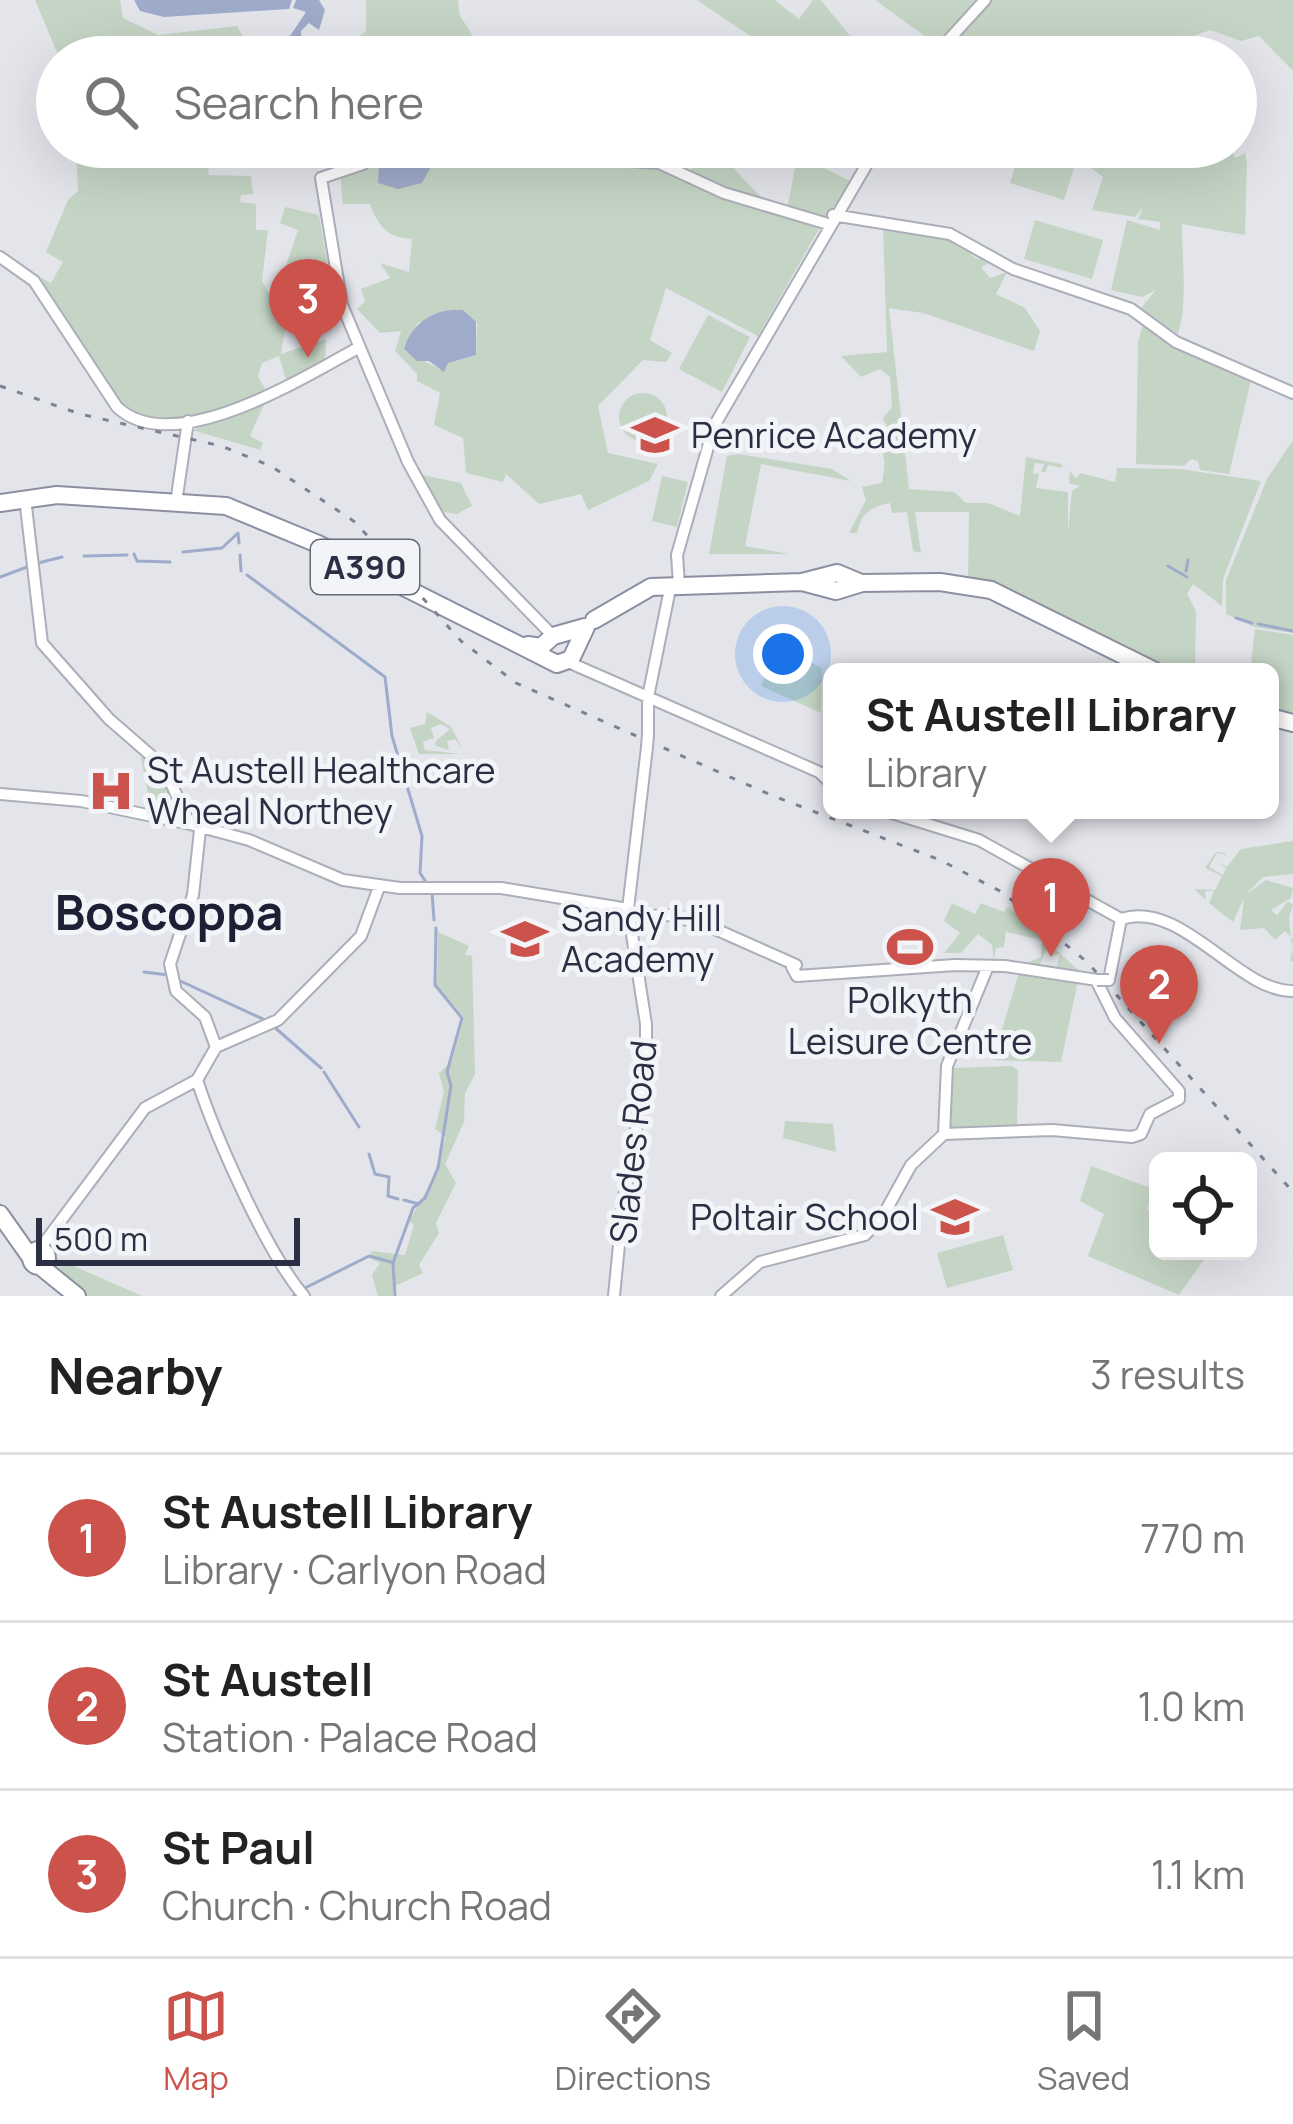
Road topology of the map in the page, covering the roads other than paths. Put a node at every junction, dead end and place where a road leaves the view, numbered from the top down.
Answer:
1 (985, 0) edge
2 (952, 36) edge
3 (351, 168) edge
4 (670, 168) edge
5 (864, 168) edge
6 (831, 220) junction
7 (0, 257) edge
8 (358, 349) junction
9 (1293, 393) edge
10 (188, 422) junction
11 (25, 498) junction
12 (176, 502) junction
13 (0, 503) edge
14 (676, 583) junction
15 (564, 651) junction
16 (1139, 663) edge
17 (648, 697) junction
18 (823, 776) edge
19 (0, 794) edge
20 (911, 819) edge
21 (195, 827) junction
22 (379, 887) junction
23 (630, 913) junction
24 (1121, 919) junction
25 (988, 966) junction
26 (1103, 980) junction
27 (1293, 991) edge
28 (216, 1047) junction
29 (197, 1079) junction
30 (944, 1134) junction
31 (0, 1214) edge
32 (40, 1256) junction
33 (77, 1296) edge
34 (304, 1296) edge
35 (614, 1296) edge
36 (721, 1296) edge

1 - 2 street
3 - 8 street
4 - 6 street
5 - 6 street, Slades Road
6 - 9 street
6 - 14 street, Slades Road
7 - 10 street
8 - 10 street
8 - 15 street
10 - 12 street
11 - 12 highway, A390
11 - 13 highway, A390
11 - 21 street
12 - 15 highway, A390
14 - 15 highway
14 - 16 highway
14 - 17 street, Slades Road
15 - 17 street
17 - 18 street
17 - 23 street, Slades Road
19 - 21 street
20 - 24 street
21 - 22 street
21 - 28 street
22 - 23 street
22 - 28 street
23 - 25 street
23 - 35 street, Slades Road
24 - 26 street
24 - 27 street
25 - 26 street
25 - 30 street
26 - 30 street
28 - 29 street
29 - 32 street
29 - 34 street
30 - 36 street
31 - 32 highway
32 - 33 highway

